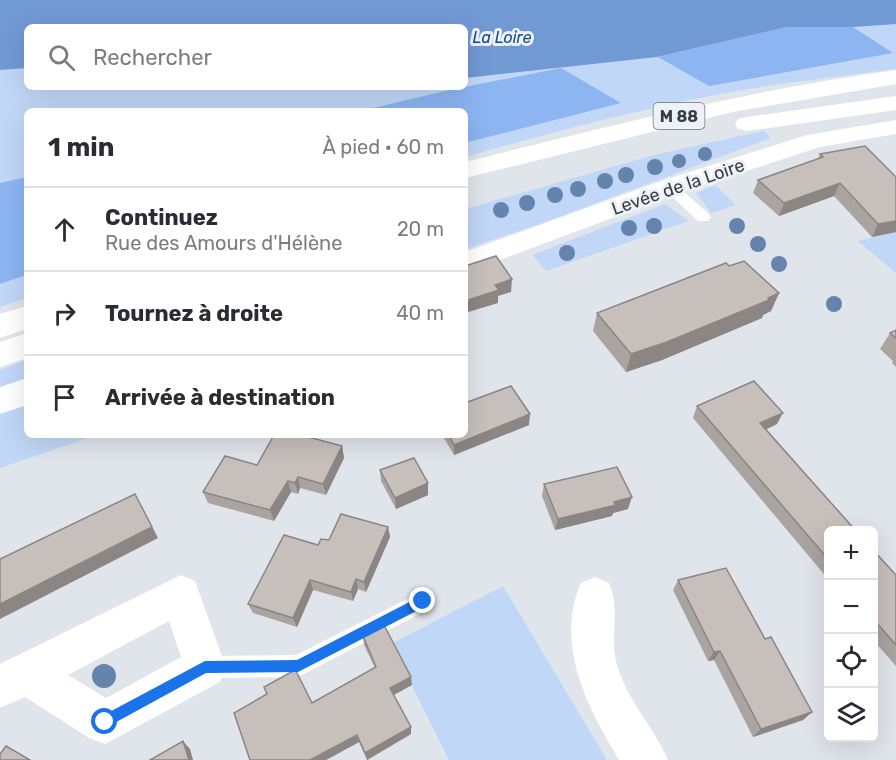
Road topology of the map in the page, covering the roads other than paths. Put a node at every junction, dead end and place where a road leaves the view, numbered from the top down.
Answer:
1 (896, 77) edge
2 (896, 103) edge
3 (896, 127) edge
4 (468, 169) edge
5 (670, 188) junction
6 (468, 191) edge
7 (703, 217) dead end
8 (468, 262) edge
9 (24, 318) edge
10 (0, 326) edge
11 (24, 346) edge
12 (0, 355) edge
13 (24, 392) edge
14 (0, 401) edge
15 (595, 596) dead end
16 (423, 601) dead end
17 (205, 667) junction
18 (13, 680) edge
19 (645, 760) edge

1 - 4 main road, M 88
2 - 6 main road, M 88
3 - 5 main road, Levée de la Loire
5 - 7 lane
5 - 8 main road, Levée de la Loire
9 - 10 main road
11 - 12 main road
13 - 14 main road
15 - 19 main road
16 - 17 lane
17 - 18 main road
17 - 18 main road

